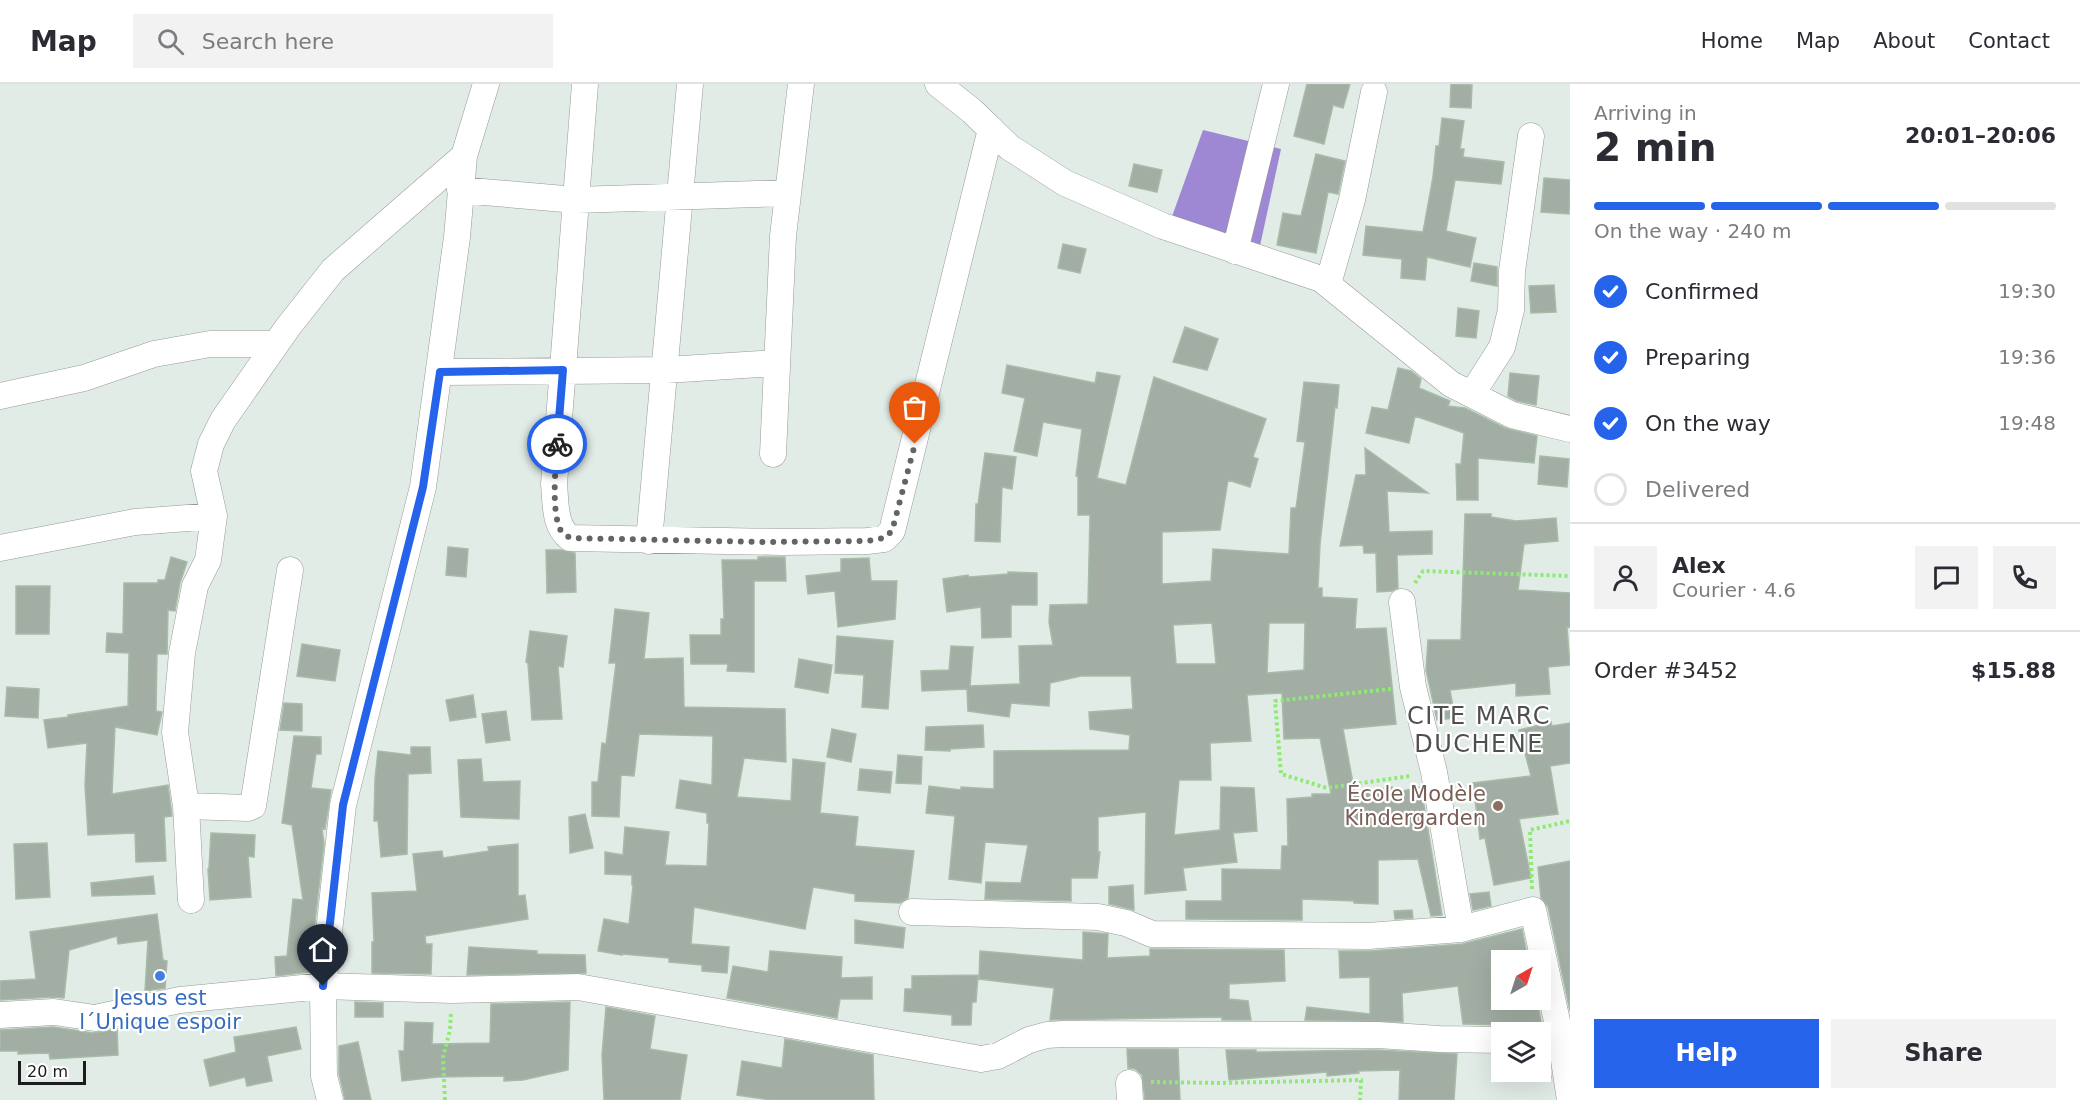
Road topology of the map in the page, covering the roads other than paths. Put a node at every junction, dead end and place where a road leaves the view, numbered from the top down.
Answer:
1 (486, 84) edge
2 (585, 84) edge
3 (690, 84) edge
4 (801, 84) edge
5 (938, 84) edge
6 (1276, 84) edge
7 (1374, 92) dead end
8 (991, 129) junction
9 (1532, 136) dead end
10 (464, 156) junction
11 (460, 190) junction
12 (788, 193) junction
13 (681, 195) junction
14 (576, 200) junction
15 (1235, 250) junction
16 (1328, 284) junction
17 (276, 344) junction
18 (777, 363) junction
19 (563, 370) junction
20 (666, 370) junction
21 (440, 372) junction
22 (1472, 394) junction
23 (0, 396) edge
24 (1570, 429) edge
25 (773, 454) dead end
26 (214, 516) junction
27 (649, 541) junction
28 (0, 548) edge
29 (290, 570) dead end
30 (1402, 602) road end
31 (186, 806) junction
32 (191, 900) dead end
33 (912, 912) dead end
34 (1461, 929) junction
35 (323, 986) junction
36 (0, 1015) edge
37 (1549, 1022) edge
38 (1491, 1040) edge
39 (1551, 1040) edge
40 (330, 1100) edge
41 (1570, 1100) edge

1 - 10 street
2 - 14 street
3 - 13 street
4 - 12 street
5 - 8 street
6 - 15 street
7 - 16 street
8 - 15 street
8 - 27 street
9 - 22 street
10 - 11 street
10 - 17 street
11 - 14 street
11 - 21 street
12 - 13 street
12 - 18 street
13 - 14 street
13 - 20 street
14 - 19 street
15 - 16 street
16 - 22 street
17 - 23 street
17 - 26 street
18 - 20 street
18 - 25 street
19 - 20 street
19 - 21 street
19 - 27 street
20 - 27 street
21 - 35 street
22 - 24 street
26 - 28 street
26 - 31 street
29 - 31 street
30 - 34 street
31 - 32 street
33 - 34 street
34 - 37 street
35 - 36 street
35 - 38 street
35 - 40 street
39 - 41 street

